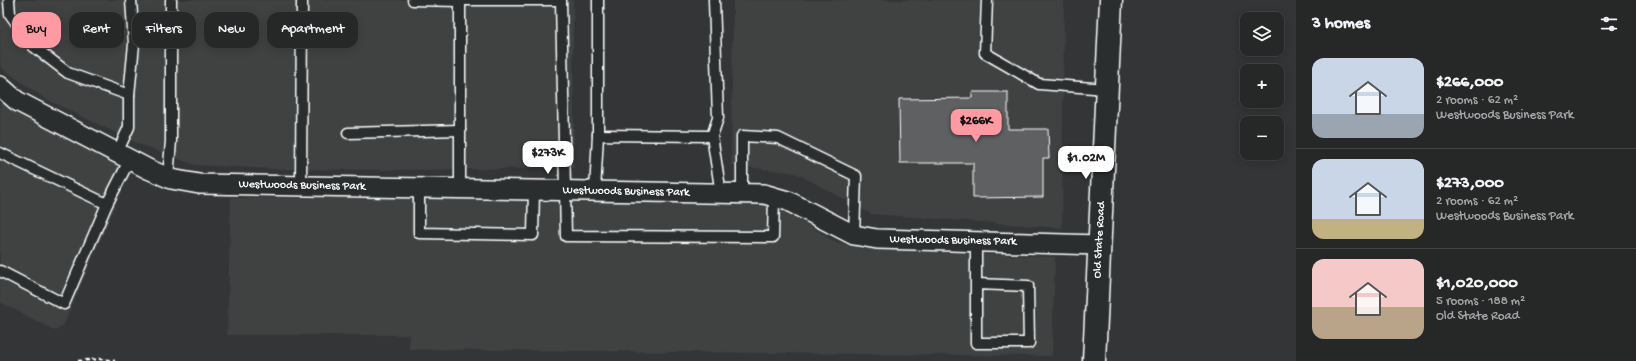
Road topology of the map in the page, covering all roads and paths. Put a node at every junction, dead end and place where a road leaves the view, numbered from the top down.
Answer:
1 (9, 0) edge
2 (131, 0) edge
3 (171, 0) edge
4 (302, 0) edge
5 (413, 0) edge
6 (560, 0) edge
7 (598, 0) edge
8 (714, 0) edge
9 (987, 0) edge
10 (1111, 0) edge
11 (460, 1) edge
12 (0, 86) edge
13 (1107, 89) junction
14 (129, 95) junction
15 (460, 130) junction
16 (348, 134) dead end
17 (598, 135) junction
18 (712, 136) junction
19 (0, 153) edge
20 (124, 156) junction
21 (168, 178) junction
22 (301, 186) junction
23 (419, 188) junction
24 (460, 189) junction
25 (534, 190) junction
26 (566, 191) junction
27 (595, 191) junction
28 (721, 194) junction
29 (742, 194) junction
30 (774, 197) junction
31 (107, 204) junction
32 (854, 235) junction
33 (976, 241) junction
34 (1100, 245) junction
35 (0, 270) edge
36 (976, 284) junction
37 (78, 361) edge
38 (115, 361) edge
39 (1094, 361) edge

1 - 14 lane
2 - 14 lane
3 - 21 lane
4 - 22 lane
5 - 11 lane
6 - 11 lane
6 - 26 lane
7 - 17 lane
8 - 18 lane
9 - 13 lane
10 - 13 street, Old State Road
11 - 15 lane
12 - 20 street, Westwoods Business Park
13 - 34 street, Old State Road
14 - 20 lane
15 - 16 lane
15 - 24 lane
17 - 18 lane
17 - 27 lane
18 - 28 lane
19 - 31 lane
20 - 21 street, Westwoods Business Park
20 - 31 lane
21 - 22 street, Westwoods Business Park
22 - 23 street, Westwoods Business Park
23 - 24 street, Westwoods Business Park
23 - 25 lane
24 - 25 street, Westwoods Business Park
25 - 26 street, Westwoods Business Park
26 - 27 street, Westwoods Business Park
26 - 30 lane
27 - 28 street, Westwoods Business Park
28 - 29 street, Westwoods Business Park
29 - 30 street, Westwoods Business Park
29 - 32 lane
30 - 32 street, Westwoods Business Park
31 - 35 lane
32 - 33 street, Westwoods Business Park
33 - 34 street, Westwoods Business Park
33 - 36 lane
34 - 39 street, Old State Road
36 - 36 lane
37 - 38 path

